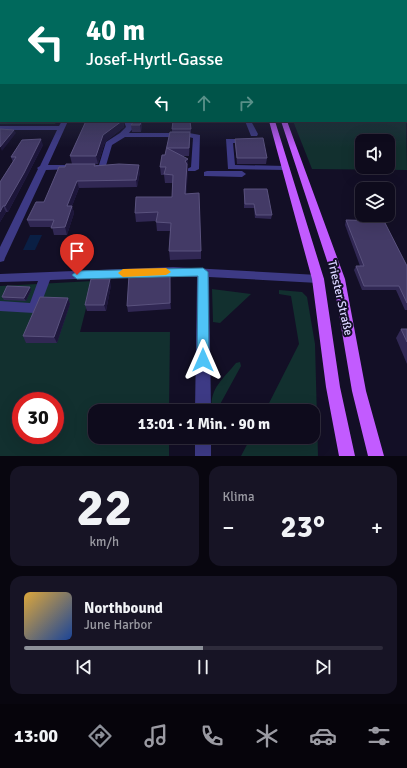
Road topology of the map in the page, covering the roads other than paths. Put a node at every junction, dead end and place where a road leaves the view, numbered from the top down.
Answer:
1 (129, 122) edge
2 (248, 122) edge
3 (272, 122) edge
4 (284, 122) edge
5 (63, 125) edge
6 (0, 128) edge
7 (123, 135) junction
8 (41, 168) junction
9 (191, 169) dead end
10 (287, 171) junction
11 (207, 174) dead end
12 (0, 258) edge
13 (203, 272) junction
14 (46, 276) junction
15 (0, 278) edge
16 (318, 279) junction
17 (0, 306) edge
18 (203, 404) edge
19 (203, 444) edge
20 (203, 456) edge
21 (347, 456) edge
22 (376, 456) edge

1 - 7 street
2 - 10 street
3 - 10 main road, Triester Straße
4 - 22 main road, Triester Straße
5 - 6 street
5 - 8 street
7 - 8 street
7 - 9 street
8 - 12 street
10 - 11 street
10 - 16 main road, Triester Straße
13 - 14 street
13 - 16 street
13 - 18 street
14 - 15 street
14 - 17 street
16 - 21 main road, Triester Straße
19 - 20 street

